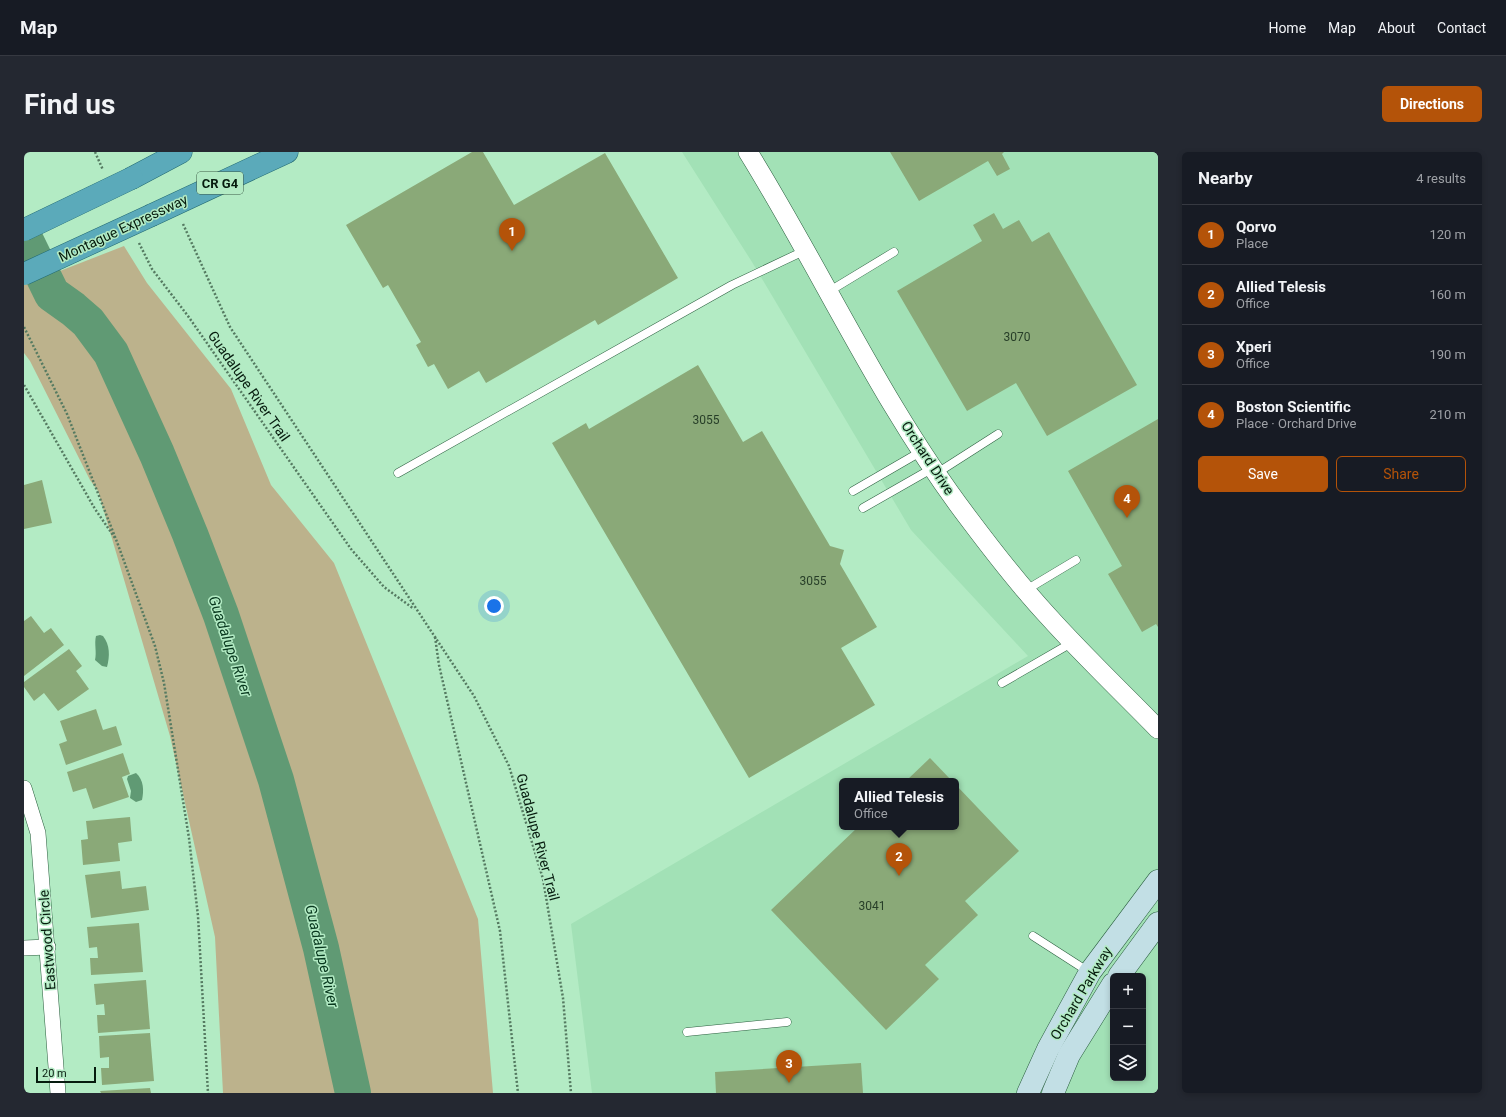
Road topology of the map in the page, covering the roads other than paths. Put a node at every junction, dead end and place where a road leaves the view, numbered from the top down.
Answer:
1 (181, 152) edge
2 (287, 152) edge
3 (748, 152) edge
4 (24, 230) edge
5 (806, 250) junction
6 (894, 252) dead end
7 (24, 274) edge
8 (828, 292) junction
9 (998, 434) dead end
10 (922, 451) junction
11 (935, 471) junction
12 (398, 473) dead end
13 (853, 492) dead end
14 (863, 508) dead end
15 (1076, 560) dead end
16 (1026, 590) junction
17 (1073, 642) junction
18 (1002, 683) dead end
19 (1158, 729) edge
20 (24, 788) edge
21 (1158, 881) edge
22 (1158, 923) edge
23 (1033, 936) dead end
24 (48, 947) junction
25 (24, 948) edge
26 (1090, 972) junction
27 (1122, 973) edge
28 (1110, 980) edge
29 (1110, 990) edge
30 (787, 1022) dead end
31 (687, 1032) dead end
32 (58, 1093) edge
33 (1028, 1093) edge
34 (1053, 1093) edge

1 - 4 highway, bridge
2 - 7 highway, Montague Expressway / CR G4, bridge
3 - 5 street, Orchard Drive
5 - 8 street, Orchard Drive
5 - 12 lane
6 - 8 lane
8 - 10 street, Orchard Drive
9 - 11 lane
10 - 11 street, Orchard Drive
10 - 13 lane
11 - 14 lane
11 - 16 street, Orchard Drive
15 - 16 lane
16 - 17 street, Orchard Drive
17 - 18 lane
17 - 19 street, Orchard Drive
20 - 24 street, Eastwood Circle
21 - 26 main road, Orchard Parkway
22 - 27 main road, Orchard Parkway
23 - 26 lane
24 - 25 street
24 - 32 street, Eastwood Circle
26 - 28 main road
26 - 33 main road, Orchard Parkway
29 - 34 main road, Orchard Parkway
30 - 31 lane

